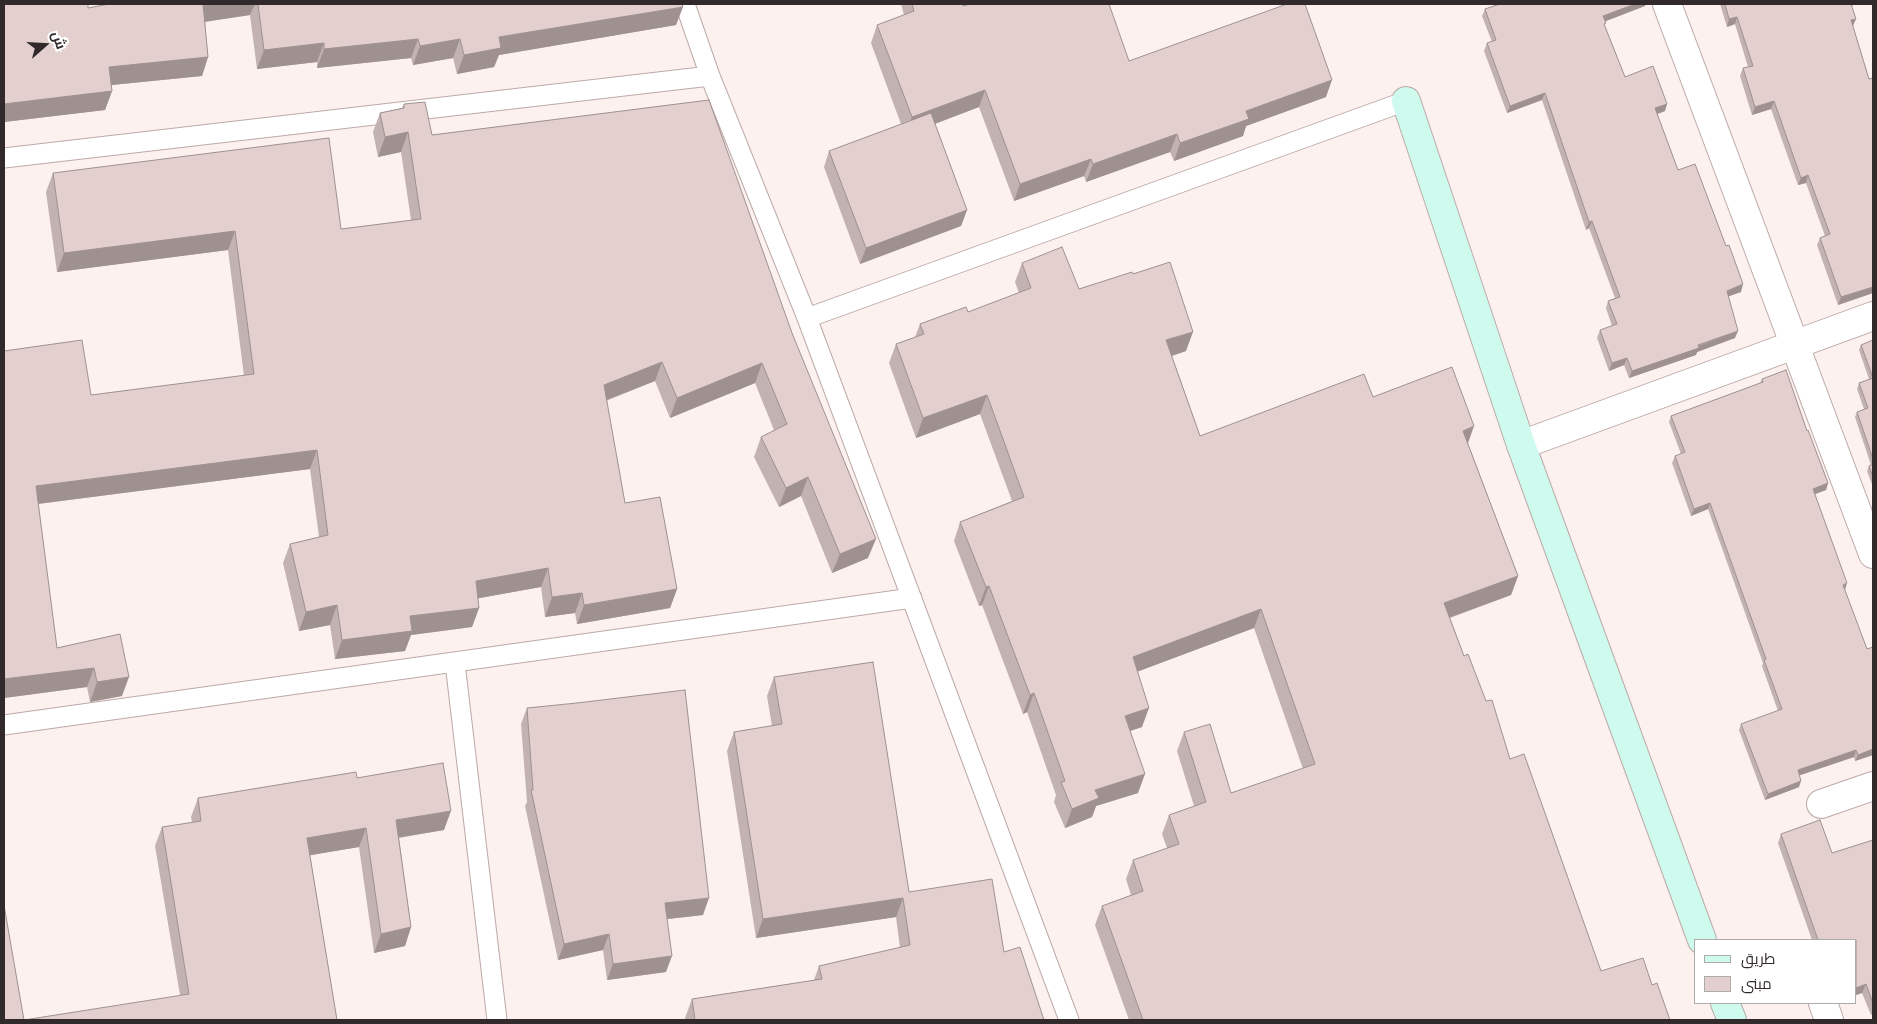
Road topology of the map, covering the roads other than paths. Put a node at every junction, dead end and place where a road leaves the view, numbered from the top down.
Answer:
1 (685, 4) edge
2 (1666, 4) edge
3 (710, 76) junction
4 (1406, 101) joint
5 (4, 158) edge
6 (1873, 316) edge
7 (807, 318) junction
8 (1795, 345) junction
9 (1520, 445) junction
10 (1873, 554) edge
11 (912, 598) junction
12 (455, 663) junction
13 (4, 725) edge
14 (1873, 786) edge
15 (1821, 804) dead end
16 (1702, 939) edge
17 (1725, 1004) edge
18 (1823, 1004) edge
19 (497, 1020) edge
20 (1070, 1020) edge
21 (1732, 1020) edge
22 (1829, 1020) edge

1 - 3 lane
2 - 8 street
3 - 5 lane
3 - 7 lane
4 - 7 lane
4 - 9 street
6 - 8 street
7 - 11 lane
8 - 9 street
8 - 10 street
9 - 16 street
11 - 12 lane
11 - 20 lane
12 - 13 lane
12 - 19 lane
14 - 15 street
17 - 21 street
18 - 22 street

